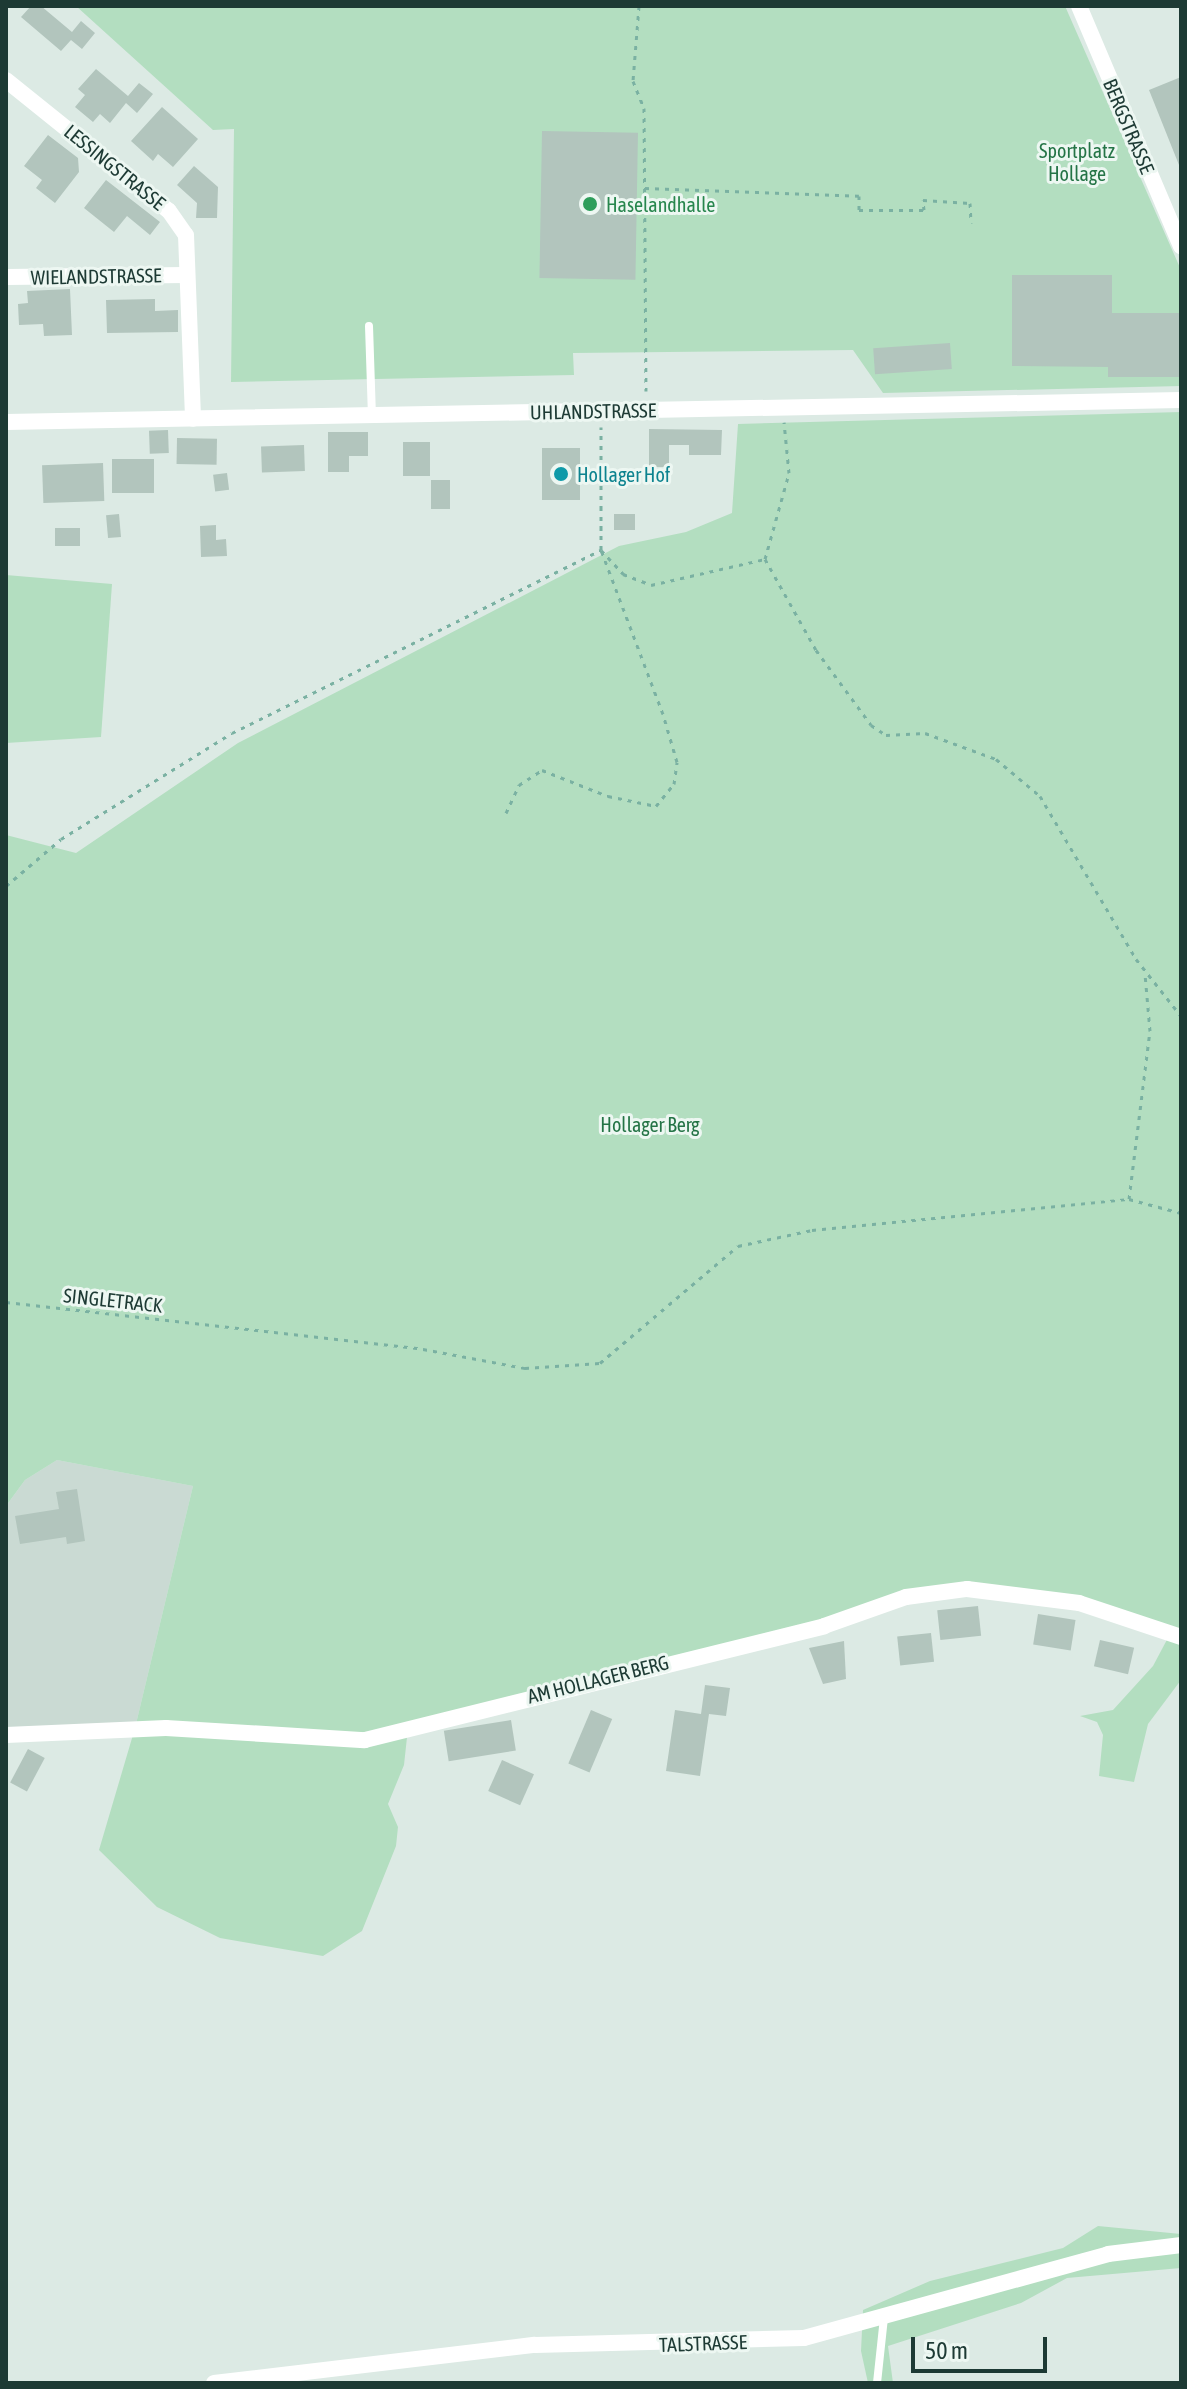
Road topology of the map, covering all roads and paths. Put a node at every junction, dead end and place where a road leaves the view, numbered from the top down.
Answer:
1 (639, 6) edge
2 (1079, 6) edge
3 (6, 80) edge
4 (645, 188) junction
5 (971, 223) dead end
6 (1181, 246) edge
7 (186, 275) junction
8 (6, 277) edge
9 (369, 326) dead end
10 (1181, 400) edge
11 (783, 407) junction
12 (646, 410) junction
13 (600, 411) junction
14 (372, 415) junction
15 (193, 419) junction
16 (6, 422) edge
17 (601, 550) junction
18 (765, 559) junction
19 (506, 813) dead end
20 (6, 886) edge
21 (1145, 970) junction
22 (1181, 1016) edge
23 (1129, 1199) junction
24 (1181, 1213) edge
25 (6, 1302) edge
26 (1181, 1637) edge
27 (6, 1735) edge
28 (1181, 2245) edge
29 (884, 2318) junction
30 (214, 2383) edge
31 (877, 2383) edge

1 - 4 path
2 - 6 street, BERGSTRASSE
3 - 7 street, LESSINGSTRASSE
4 - 5 path
4 - 12 path
7 - 8 street, WIELANDSTRASSE
7 - 15 street, LESSINGSTRASSE
9 - 14 lane
10 - 11 street, UHLANDSTRASSE
11 - 12 street, UHLANDSTRASSE
11 - 18 path
12 - 13 street, UHLANDSTRASSE
13 - 14 street, UHLANDSTRASSE
13 - 17 path
14 - 15 street, UHLANDSTRASSE
15 - 16 street, UHLANDSTRASSE
17 - 18 path
17 - 19 path
17 - 20 path
18 - 21 path
21 - 22 path
21 - 23 path
23 - 24 path
23 - 25 path, SINGLETRACK
26 - 27 street, AM HOLLAGER BERG
28 - 29 street, TALSTRASSE
29 - 30 street, TALSTRASSE
29 - 31 lane

